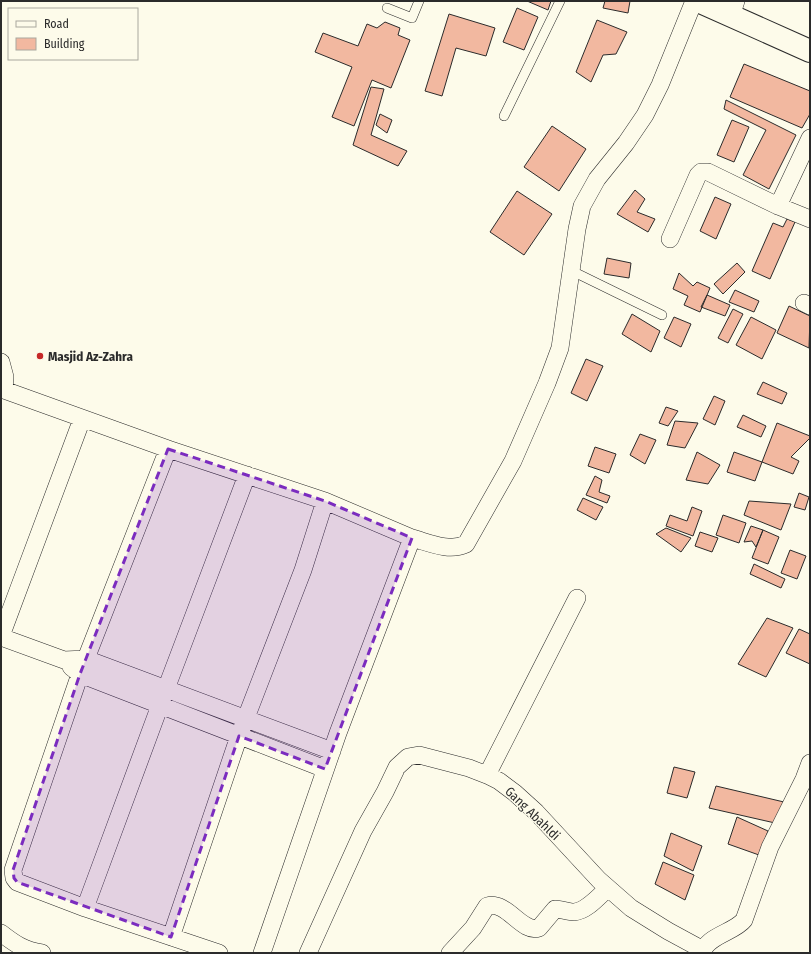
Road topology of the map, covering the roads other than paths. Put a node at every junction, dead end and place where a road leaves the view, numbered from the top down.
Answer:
1 (419, 1) edge
2 (560, 1) edge
3 (694, 1) edge
4 (698, 1) edge
5 (387, 8) dead end
6 (733, 9) edge
7 (810, 51) edge
8 (504, 116) dead end
9 (810, 138) edge
10 (778, 206) junction
11 (810, 219) edge
12 (670, 239) dead end
13 (572, 271) junction
14 (662, 315) dead end
15 (1, 362) edge
16 (3, 394) edge
17 (82, 419) junction
18 (168, 449) junction
19 (247, 475) junction
20 (325, 502) junction
21 (412, 538) junction
22 (577, 598) dead end
23 (1, 636) edge
24 (83, 667) junction
25 (166, 689) junction
26 (160, 706) junction
27 (246, 719) junction
28 (239, 736) junction
29 (332, 751) junction
30 (810, 763) edge
31 (325, 769) junction
32 (487, 775) junction
33 (608, 888) junction
34 (85, 908) junction
35 (1, 932) edge
36 (170, 937) junction
37 (703, 952) edge
38 (42, 953) edge
39 (219, 953) edge
40 (262, 953) edge
41 (308, 953) edge
42 (450, 953) edge

1 - 5 lane
2 - 8 lane
3 - 13 street
4 - 6 street
6 - 7 street
9 - 10 street
10 - 11 street
10 - 12 street
13 - 14 lane
13 - 21 street
15 - 16 street
16 - 17 street
17 - 18 street
17 - 23 street
18 - 19 street
18 - 24 street
19 - 20 street
19 - 25 street
20 - 21 street
20 - 27 street
21 - 29 street
22 - 32 street
23 - 24 street
24 - 25 street
24 - 26 street
24 - 34 street
25 - 26 street
25 - 27 street
26 - 28 street
26 - 34 street
27 - 28 street
27 - 29 street
28 - 31 street
28 - 36 street
29 - 31 street
30 - 37 street
31 - 40 street
32 - 33 street, Gang Abahldi
32 - 41 street, Gang Abahldi
33 - 37 street, Gang Abahldi
33 - 42 street
34 - 36 street
35 - 38 street
36 - 39 street

